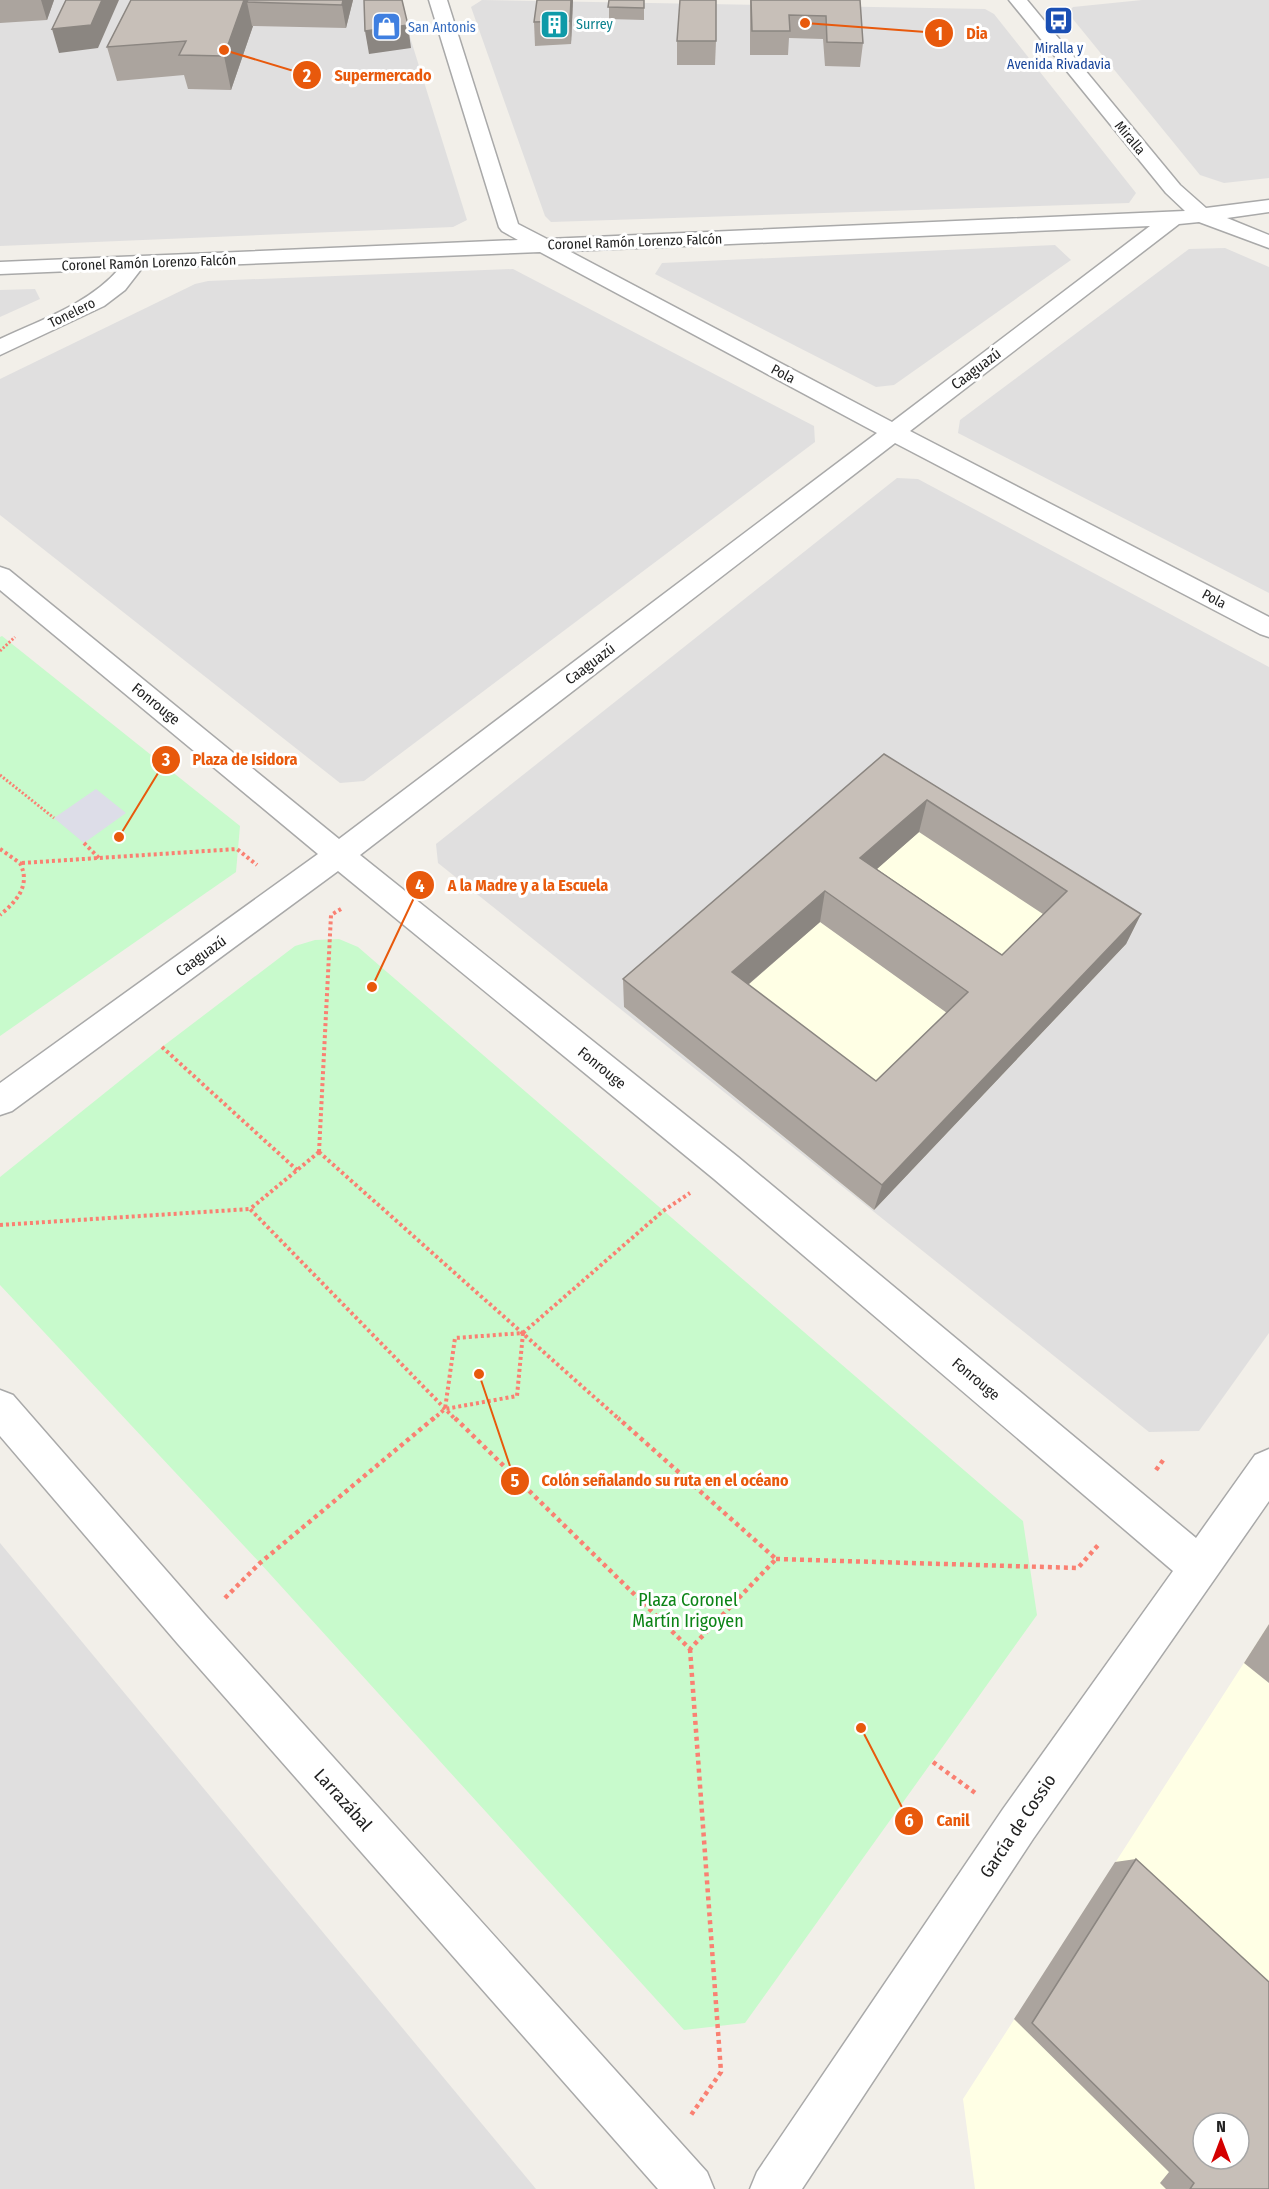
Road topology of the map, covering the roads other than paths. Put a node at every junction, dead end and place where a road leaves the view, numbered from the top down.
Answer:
1 (438, 0) edge
2 (1018, 0) edge
3 (1269, 206) edge
4 (1201, 215) junction
5 (1173, 219) junction
6 (1269, 242) edge
7 (542, 246) junction
8 (134, 265) junction
9 (0, 268) edge
10 (0, 348) edge
11 (893, 432) junction
12 (0, 576) edge
13 (1269, 628) edge
14 (339, 855) junction
15 (0, 1101) edge
16 (0, 1408) edge
17 (1269, 1468) edge
18 (1199, 1567) junction
19 (690, 2189) edge
20 (774, 2189) edge

1 - 7 street, Pola
2 - 4 street, Miralla
3 - 4 street, Coronel Ramón Lorenzo Falcón
4 - 5 street, Coronel Ramón Lorenzo Falcón
4 - 6 street, Miralla
5 - 7 street, Coronel Ramón Lorenzo Falcón
5 - 11 street, Caaguazú
7 - 8 street, Coronel Ramón Lorenzo Falcón
7 - 11 street, Pola
8 - 9 street, Coronel Ramón Lorenzo Falcón
8 - 10 street, Tonelero
11 - 13 street, Pola
11 - 14 street, Caaguazú
12 - 14 street, Fonrouge
14 - 15 street, Caaguazú
14 - 18 street, Fonrouge
16 - 19 street, Larrazábal
17 - 18 street, García de Cossio
18 - 20 street, García de Cossio

